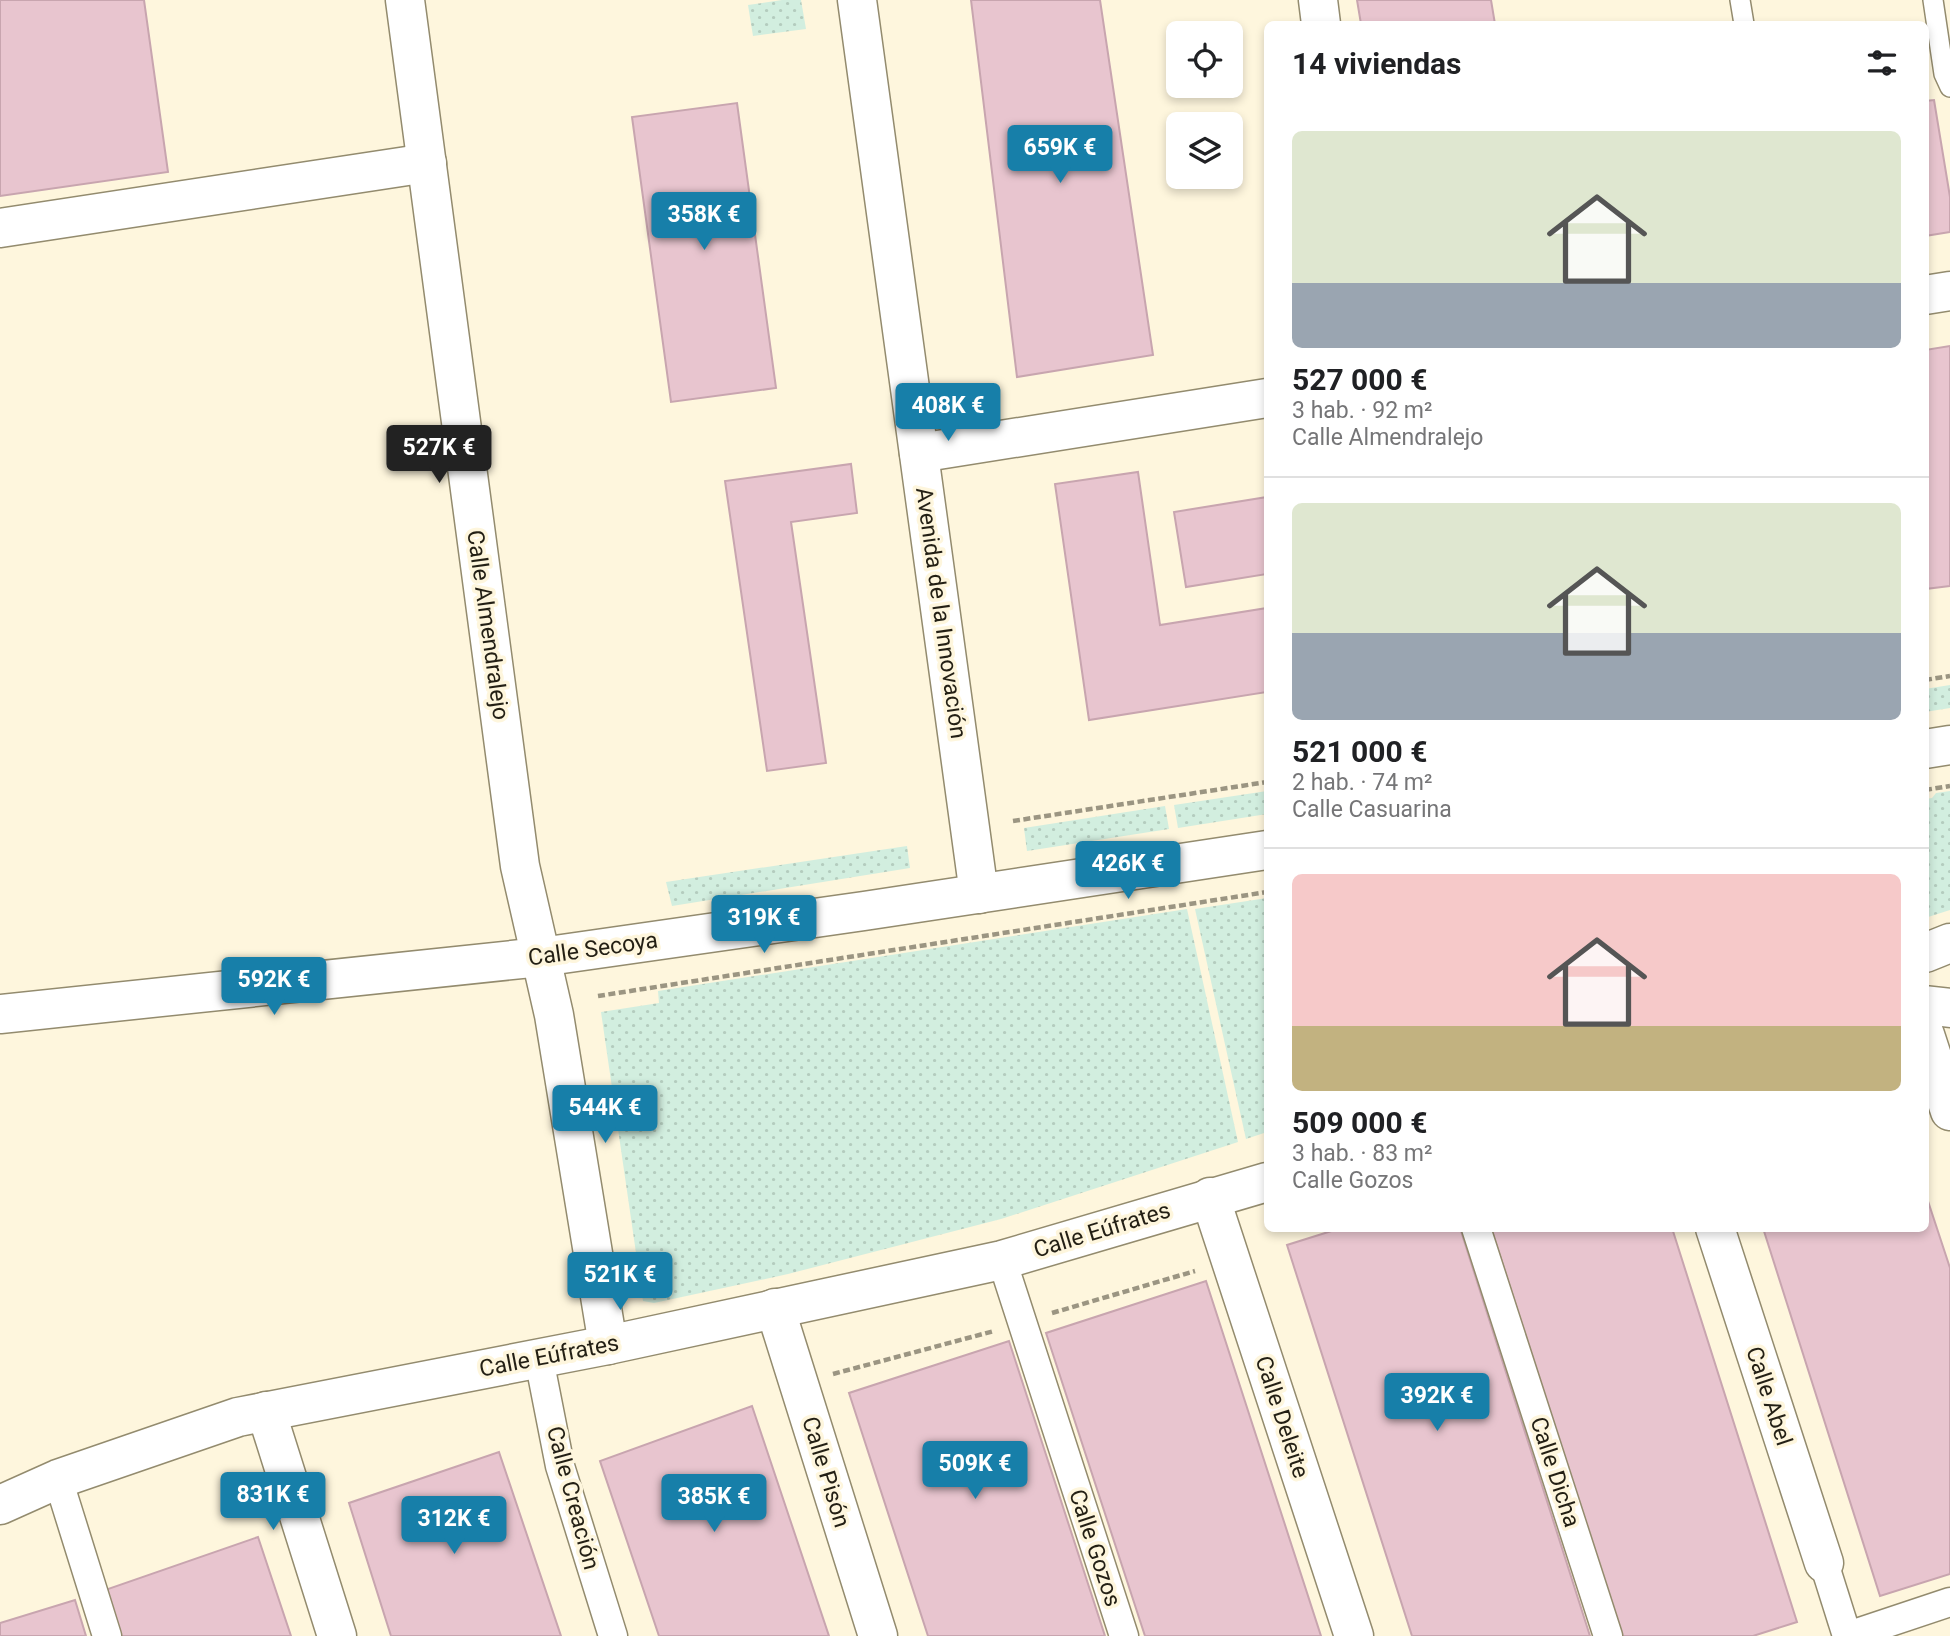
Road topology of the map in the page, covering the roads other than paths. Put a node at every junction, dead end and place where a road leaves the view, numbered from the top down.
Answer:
1 (405, 0) edge
2 (857, 0) edge
3 (1318, 0) edge
4 (1740, 0) edge
5 (1933, 0) edge
6 (1321, 21) edge
7 (1744, 21) edge
8 (1950, 87) edge
9 (427, 163) junction
10 (0, 228) edge
11 (1950, 291) edge
12 (1929, 294) edge
13 (1264, 398) edge
14 (919, 453) junction
15 (1950, 745) edge
16 (1929, 748) edge
17 (1264, 849) edge
18 (979, 894) junction
19 (1950, 943) edge
20 (1929, 951) edge
21 (541, 957) junction
22 (1929, 1005) edge
23 (1950, 1009) edge
24 (0, 1014) edge
25 (1929, 1047) edge
26 (1950, 1111) edge
27 (1264, 1183) edge
28 (1210, 1197) junction
29 (1477, 1232) edge
30 (1716, 1232) edge
31 (1002, 1259) junction
32 (775, 1308) junction
33 (608, 1345) junction
34 (539, 1359) junction
35 (266, 1411) junction
36 (58, 1479) junction
37 (0, 1504) edge
38 (1824, 1563) joint
39 (1950, 1602) edge
40 (107, 1636) edge
41 (337, 1636) edge
42 (613, 1636) edge
43 (878, 1636) edge
44 (1124, 1636) edge
45 (1354, 1636) edge
46 (1608, 1636) edge
47 (1848, 1636) edge

1 - 9 street, Calle Almendralejo
2 - 14 street, Avenida de la Innovación
3 - 6 street
4 - 7 lane
5 - 8 lane
9 - 10 street
9 - 21 street, Calle Almendralejo
11 - 12 street
13 - 14 street
14 - 18 street, Avenida de la Innovación
15 - 16 street
17 - 18 street, Calle Secoya
18 - 21 street, Calle Secoya
19 - 20 street
21 - 24 street, Calle Secoya
21 - 33 street, Calle Almendralejo
22 - 23 street
25 - 26 street
27 - 28 street, Calle Eúfrates
28 - 31 street, Calle Eúfrates
28 - 45 street, Calle Deleite
29 - 46 street, Calle Dicha
30 - 38 street, Calle Abel
31 - 32 street, Calle Eúfrates
31 - 44 street, Calle Gozos
32 - 33 street, Calle Eúfrates
32 - 43 street, Calle Pisón
33 - 34 street, Calle Eúfrates
34 - 35 street, Calle Eúfrates
34 - 42 street, Calle Creación
35 - 36 street, Calle Eúfrates
35 - 41 street
36 - 37 street, Calle Eúfrates
36 - 40 street
38 - 47 street
39 - 47 street

